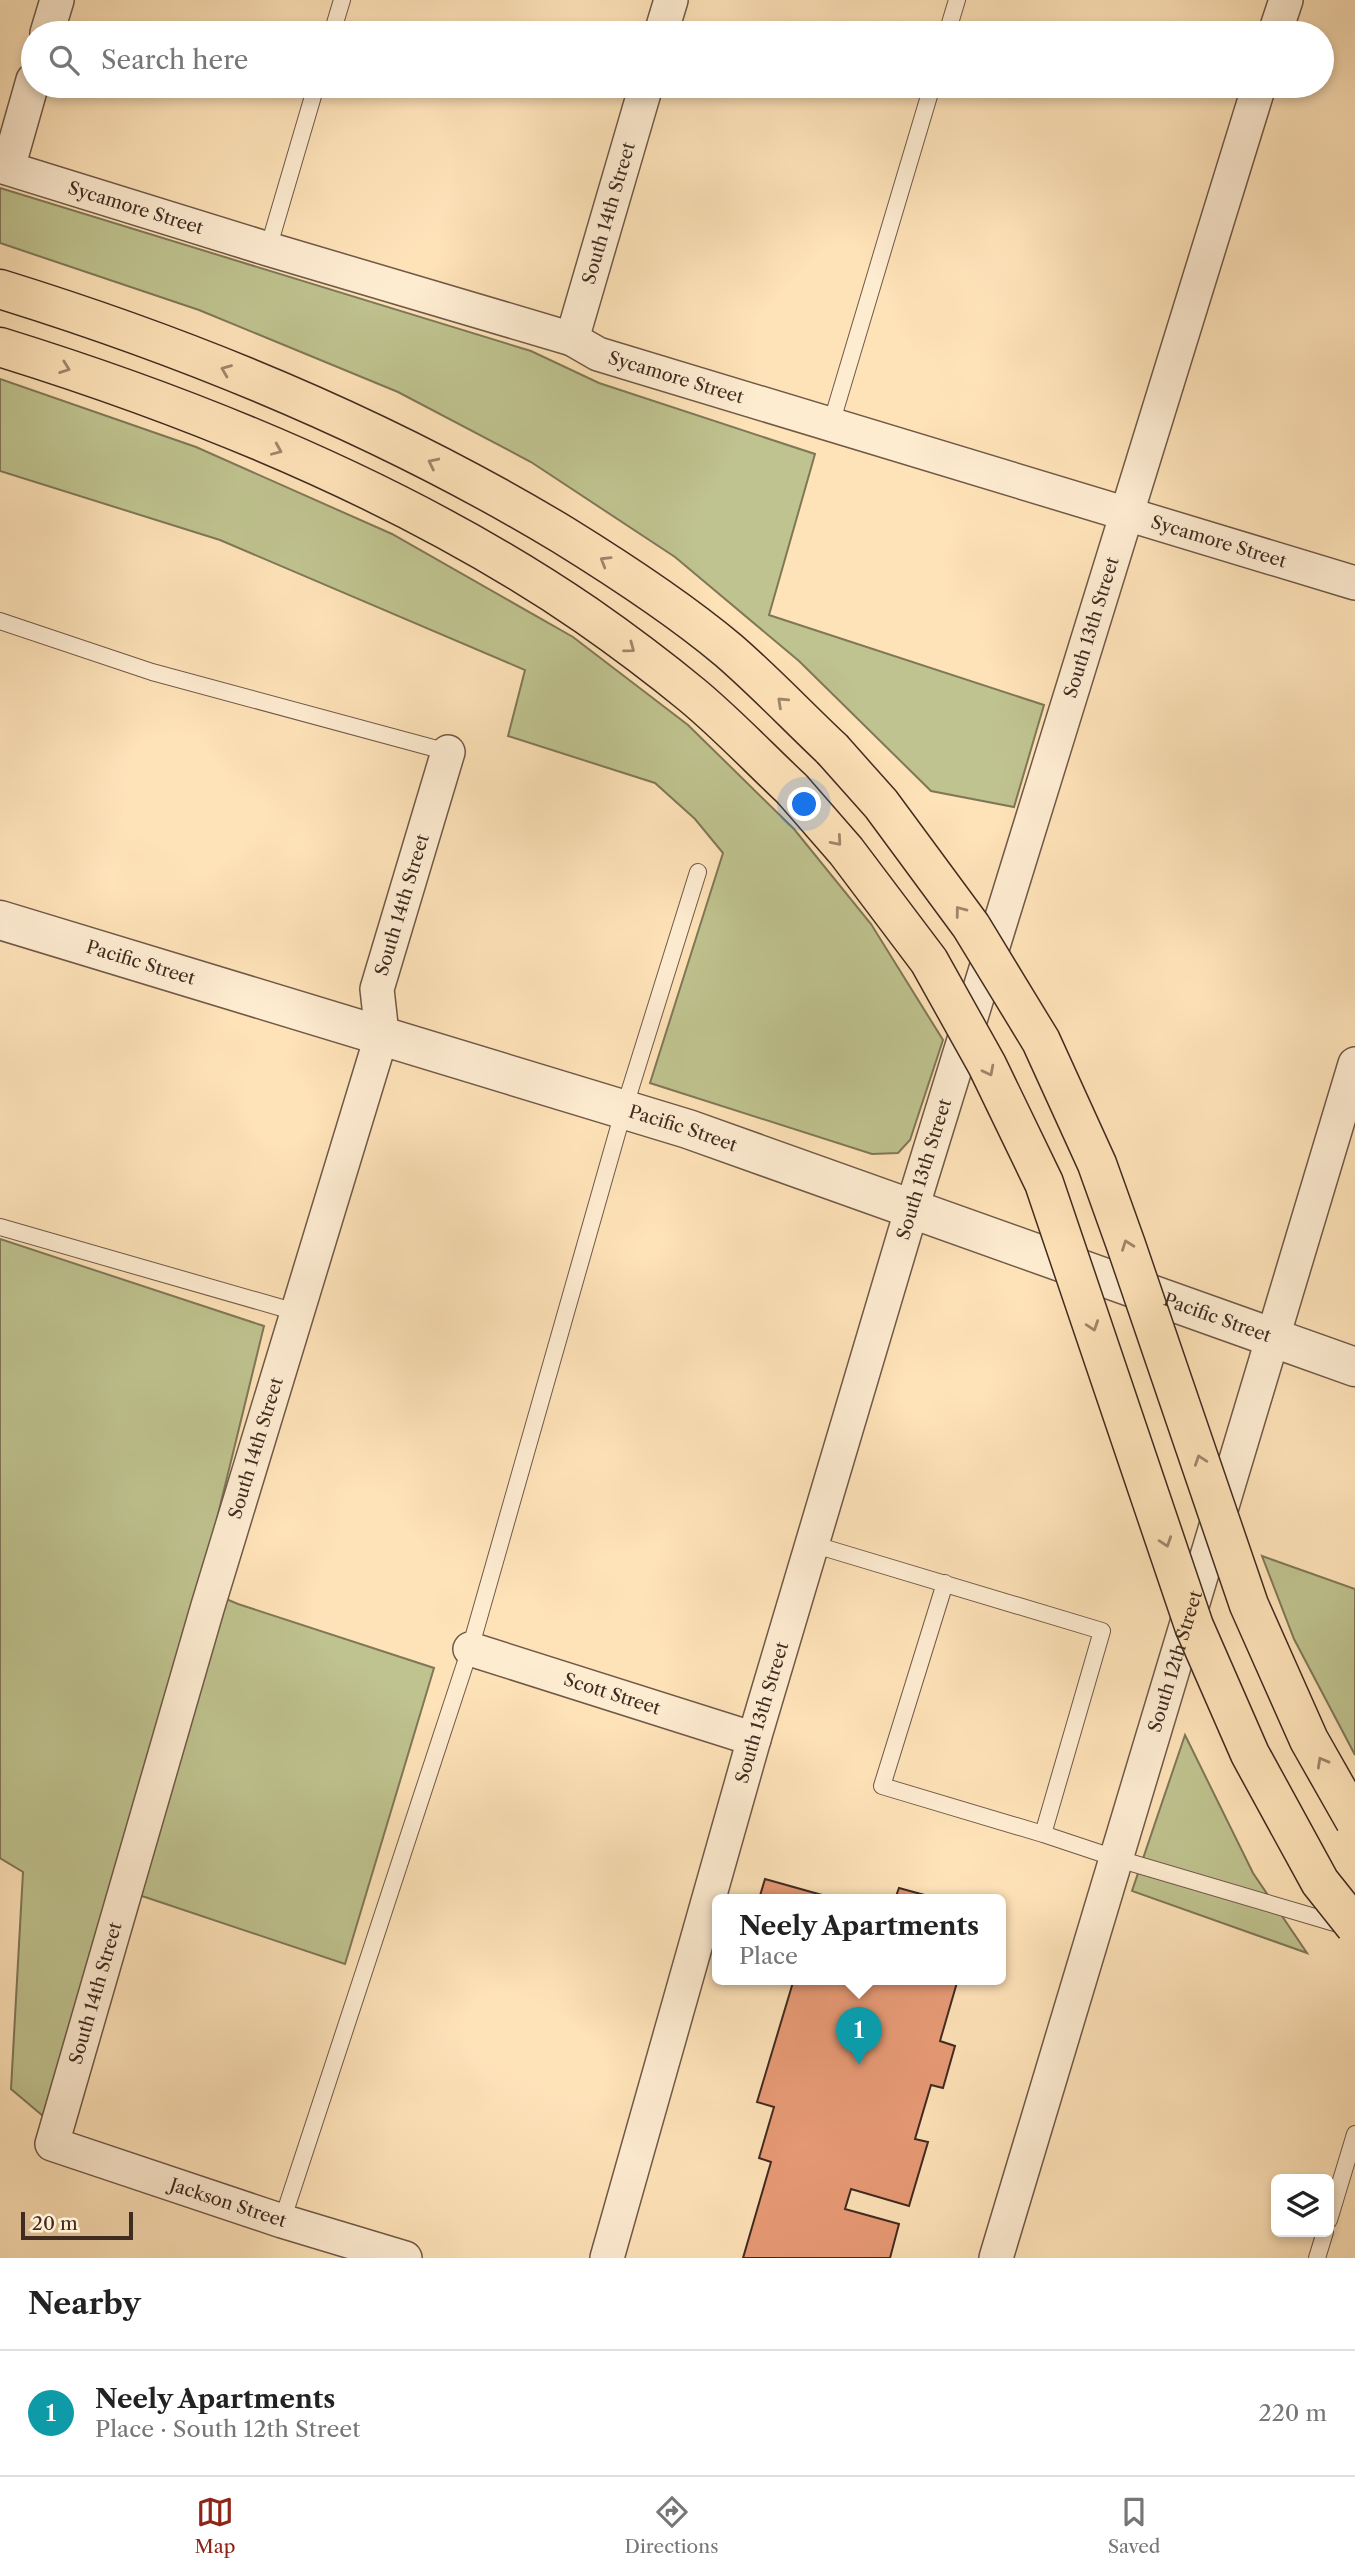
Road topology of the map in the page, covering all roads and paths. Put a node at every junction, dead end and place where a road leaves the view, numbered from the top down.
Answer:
1 (57, 0) edge
2 (342, 0) edge
3 (671, 0) edge
4 (957, 0) edge
5 (1286, 0) edge
6 (51, 21) edge
7 (336, 21) edge
8 (665, 21) edge
9 (951, 21) edge
10 (1279, 21) edge
11 (27, 98) edge
12 (312, 98) edge
13 (642, 98) edge
14 (928, 98) edge
15 (1255, 98) edge
16 (4, 167) edge
17 (268, 249) junction
18 (0, 289) edge
19 (572, 339) junction
20 (0, 347) edge
21 (831, 424) junction
22 (1126, 514) junction
23 (1355, 583) edge
24 (0, 621) edge
25 (448, 752) joint
26 (698, 872) dead end
27 (0, 920) edge
28 (382, 1034) junction
29 (1355, 1064) edge
30 (624, 1109) junction
31 (912, 1208) junction
32 (0, 1227) edge
33 (296, 1312) junction
34 (1272, 1337) junction
35 (1355, 1367) edge
36 (812, 1544) junction
37 (945, 1583) junction
38 (471, 1649) junction
39 (754, 1739) junction
40 (1355, 1821) edge
41 (1044, 1834) junction
42 (1115, 1858) junction
43 (1355, 1928) edge
44 (1355, 2134) edge
45 (52, 2144) joint
46 (1334, 2203) edge
47 (282, 2221) junction
48 (1323, 2237) edge
49 (405, 2258) edge
50 (607, 2258) edge
51 (996, 2258) edge
52 (1317, 2258) edge

1 - 6 street
2 - 7 lane
3 - 8 street
4 - 9 lane
5 - 10 street
11 - 16 street
12 - 17 lane
13 - 19 street, South 14th Street
14 - 21 lane
15 - 22 street, South 13th Street
16 - 17 street, Sycamore Street
17 - 19 street, Sycamore Street
40 -> 18 highway, bridge
19 - 21 street, Sycamore Street
20 -> 43 highway, bridge
21 - 22 street, Sycamore Street
22 - 23 street, Sycamore Street
22 - 31 street, South 13th Street
24 - 25 lane
25 - 28 street, South 14th Street
26 - 30 lane
27 - 28 street, Pacific Street
28 - 30 street, Pacific Street
28 - 33 street, South 14th Street
29 - 34 street, South 12th Street
30 - 31 street, Pacific Street
30 - 38 lane
31 - 34 street, Pacific Street
31 - 36 street, South 13th Street
32 - 33 lane
33 - 45 street, South 14th Street
34 - 35 street, Pacific Street
34 - 42 street, South 12th Street
36 - 37 lane
36 - 39 street, South 13th Street
37 - 41 lane
37 - 41 lane
38 - 39 street, Scott Street
38 - 47 lane
39 - 50 street, South 13th Street
41 - 42 lane
42 - 43 lane
42 - 51 street, South 12th Street
44 - 46 lane
45 - 47 street, Jackson Street
47 - 49 street, Jackson Street
48 - 52 lane

